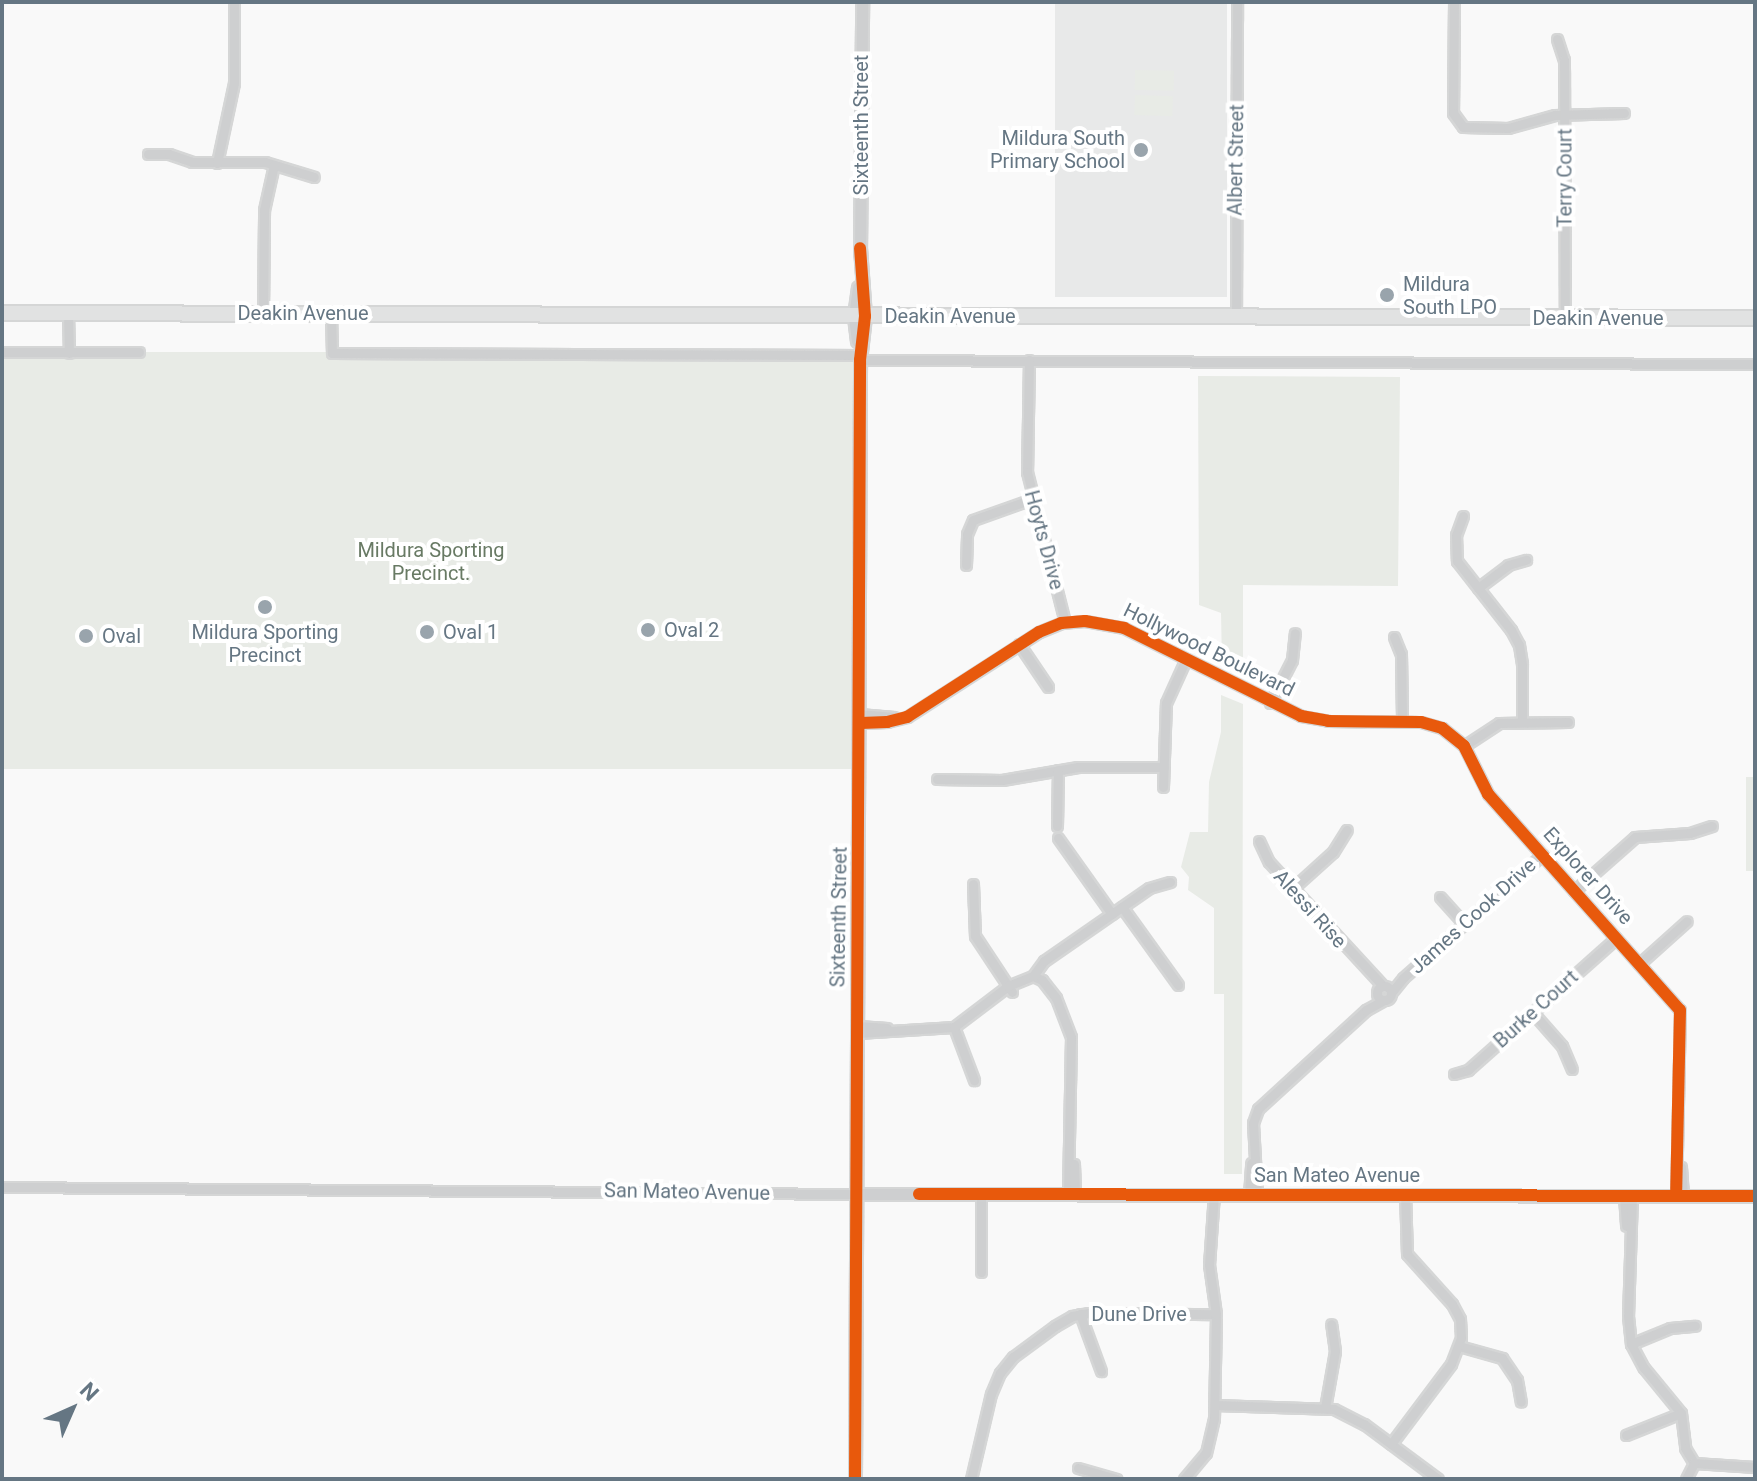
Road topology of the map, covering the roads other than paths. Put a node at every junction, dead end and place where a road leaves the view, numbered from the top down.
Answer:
1 (234, 2) edge
2 (862, 2) edge
3 (1237, 2) edge
4 (1454, 2) edge
5 (1557, 39) dead end
6 (1624, 113) dead end
7 (1565, 114) junction
8 (148, 154) dead end
9 (217, 163) junction
10 (274, 165) junction
11 (314, 177) dead end
12 (2, 313) edge
13 (68, 313) junction
14 (263, 313) junction
15 (331, 313) junction
16 (860, 316) junction
17 (1236, 317) junction
18 (1565, 318) junction
19 (1755, 318) edge
20 (2, 352) edge
21 (139, 352) dead end
22 (69, 353) junction
23 (860, 358) junction
24 (1029, 360) junction
25 (1755, 364) edge
26 (1032, 499) junction
27 (1463, 516) dead end
28 (1526, 560) dead end
29 (966, 565) dead end
30 (1478, 588) junction
31 (1065, 622) junction
32 (1295, 633) dead end
33 (1394, 637) dead end
34 (1019, 644) junction
35 (1186, 659) junction
36 (1048, 687) dead end
37 (1270, 703) junction
38 (860, 719) junction
39 (1402, 721) junction
40 (1522, 721) junction
41 (1568, 722) dead end
42 (1464, 746) junction
43 (1164, 767) junction
44 (1058, 770) junction
45 (937, 779) dead end
46 (1163, 787) dead end
47 (1057, 826) dead end
48 (1712, 826) dead end
49 (1347, 830) dead end
50 (1058, 838) dead end
51 (1259, 841) dead end
52 (1542, 855) junction
53 (1170, 882) dead end
54 (973, 884) dead end
55 (1292, 889) junction
56 (1574, 891) junction
57 (1440, 897) dead end
58 (1122, 907) junction
59 (1112, 914) junction
60 (1687, 921) dead end
61 (1464, 924) junction
62 (1616, 938) junction
63 (1639, 964) junction
64 (1036, 978) junction
65 (1178, 985) dead end
66 (1010, 989) junction
67 (1383, 992) junction
68 (1533, 1013) junction
69 (954, 1027) junction
70 (858, 1029) junction
71 (1572, 1069) dead end
72 (1454, 1074) dead end
73 (974, 1080) dead end
74 (2, 1187) edge
75 (856, 1194) junction
76 (981, 1194) junction
77 (1071, 1194) junction
78 (1210, 1194) junction
79 (1253, 1195) junction
80 (1405, 1195) junction
81 (1628, 1196) junction
82 (1680, 1196) junction
83 (1755, 1196) edge
84 (981, 1272) dead end
85 (1080, 1314) junction
86 (1216, 1314) junction
87 (1331, 1324) dead end
88 (1695, 1326) dead end
89 (1631, 1344) junction
90 (1459, 1346) junction
91 (1101, 1371) dead end
92 (1521, 1402) dead end
93 (1215, 1405) junction
94 (1325, 1408) junction
95 (1681, 1413) junction
96 (1626, 1435) dead end
97 (1391, 1444) junction
98 (1694, 1463) junction
99 (1755, 1467) edge
100 (1078, 1468) dead end
101 (855, 1479) edge
102 (971, 1479) edge
103 (1116, 1479) edge
104 (1184, 1479) edge
105 (1438, 1479) edge
106 (1686, 1479) edge

1 - 9 street
2 - 16 street, Sixteenth Street
3 - 17 street, Albert Street
4 - 7 street
5 - 7 street, Terry Court
6 - 7 street
7 - 18 street, Terry Court
8 - 9 street
9 - 10 street
10 - 11 street
10 - 14 street
12 - 13 highway, Deakin Avenue
13 - 14 highway, Deakin Avenue
13 - 22 street
14 - 15 highway, Deakin Avenue
15 - 16 highway, Deakin Avenue
15 - 23 street
16 - 17 highway, Deakin Avenue
16 - 23 street, Sixteenth Street
17 - 18 highway, Deakin Avenue
18 - 19 highway, Deakin Avenue
20 - 22 street
21 - 22 street
23 - 24 street
23 - 38 street, Sixteenth Street
24 - 25 street
24 - 26 street, Hoyts Drive
26 - 29 street
26 - 31 street, Hoyts Drive
27 - 30 street
28 - 30 street
30 - 40 street
31 - 34 street, Hollywood Boulevard
31 - 35 street, Hollywood Boulevard
32 - 37 street
33 - 39 street
34 - 36 street
34 - 38 street, Hollywood Boulevard
35 - 37 street, Hollywood Boulevard
35 - 43 street
37 - 39 street, Hollywood Boulevard
38 - 70 street, Sixteenth Street
39 - 42 street, Hollywood Boulevard
40 - 41 street
40 - 42 street
42 - 52 street, Explorer Drive
43 - 44 street
43 - 46 street
44 - 45 street
44 - 47 street
48 - 56 street
49 - 55 street
50 - 59 street
51 - 55 street, Alessi Rise
52 - 56 street, Explorer Drive
52 - 61 street, James Cook Drive
53 - 58 street
54 - 66 street
55 - 67 street, Alessi Rise
56 - 62 street, Explorer Drive
57 - 61 street
58 - 59 street
58 - 65 street
59 - 64 street
60 - 63 street
61 - 67 street, James Cook Drive
62 - 63 street, Explorer Drive
62 - 68 street, Burke Court
63 - 82 street, Explorer Drive
64 - 66 street
64 - 77 street
66 - 69 street
67 - 79 street, James Cook Drive
68 - 71 street
68 - 72 street, Burke Court
69 - 70 street
69 - 73 street
70 - 75 street, Sixteenth Street
74 - 75 street, San Mateo Avenue
75 - 76 street, San Mateo Avenue
75 - 101 street, Sixteenth Street
76 - 77 street, San Mateo Avenue
76 - 84 street
77 - 78 street, San Mateo Avenue
78 - 79 street, San Mateo Avenue
78 - 86 street
79 - 80 street, San Mateo Avenue
80 - 81 street, San Mateo Avenue
80 - 90 street
81 - 82 street, San Mateo Avenue
81 - 89 street
82 - 83 street, San Mateo Avenue
85 - 86 street, Dune Drive
85 - 91 street
85 - 102 street, Dune Drive
86 - 93 street
87 - 94 street
88 - 89 street
89 - 95 street
90 - 92 street
90 - 97 street
93 - 94 street
93 - 104 street
94 - 97 street
95 - 96 street
95 - 98 street
97 - 105 street
98 - 99 street
98 - 106 street
100 - 103 street

